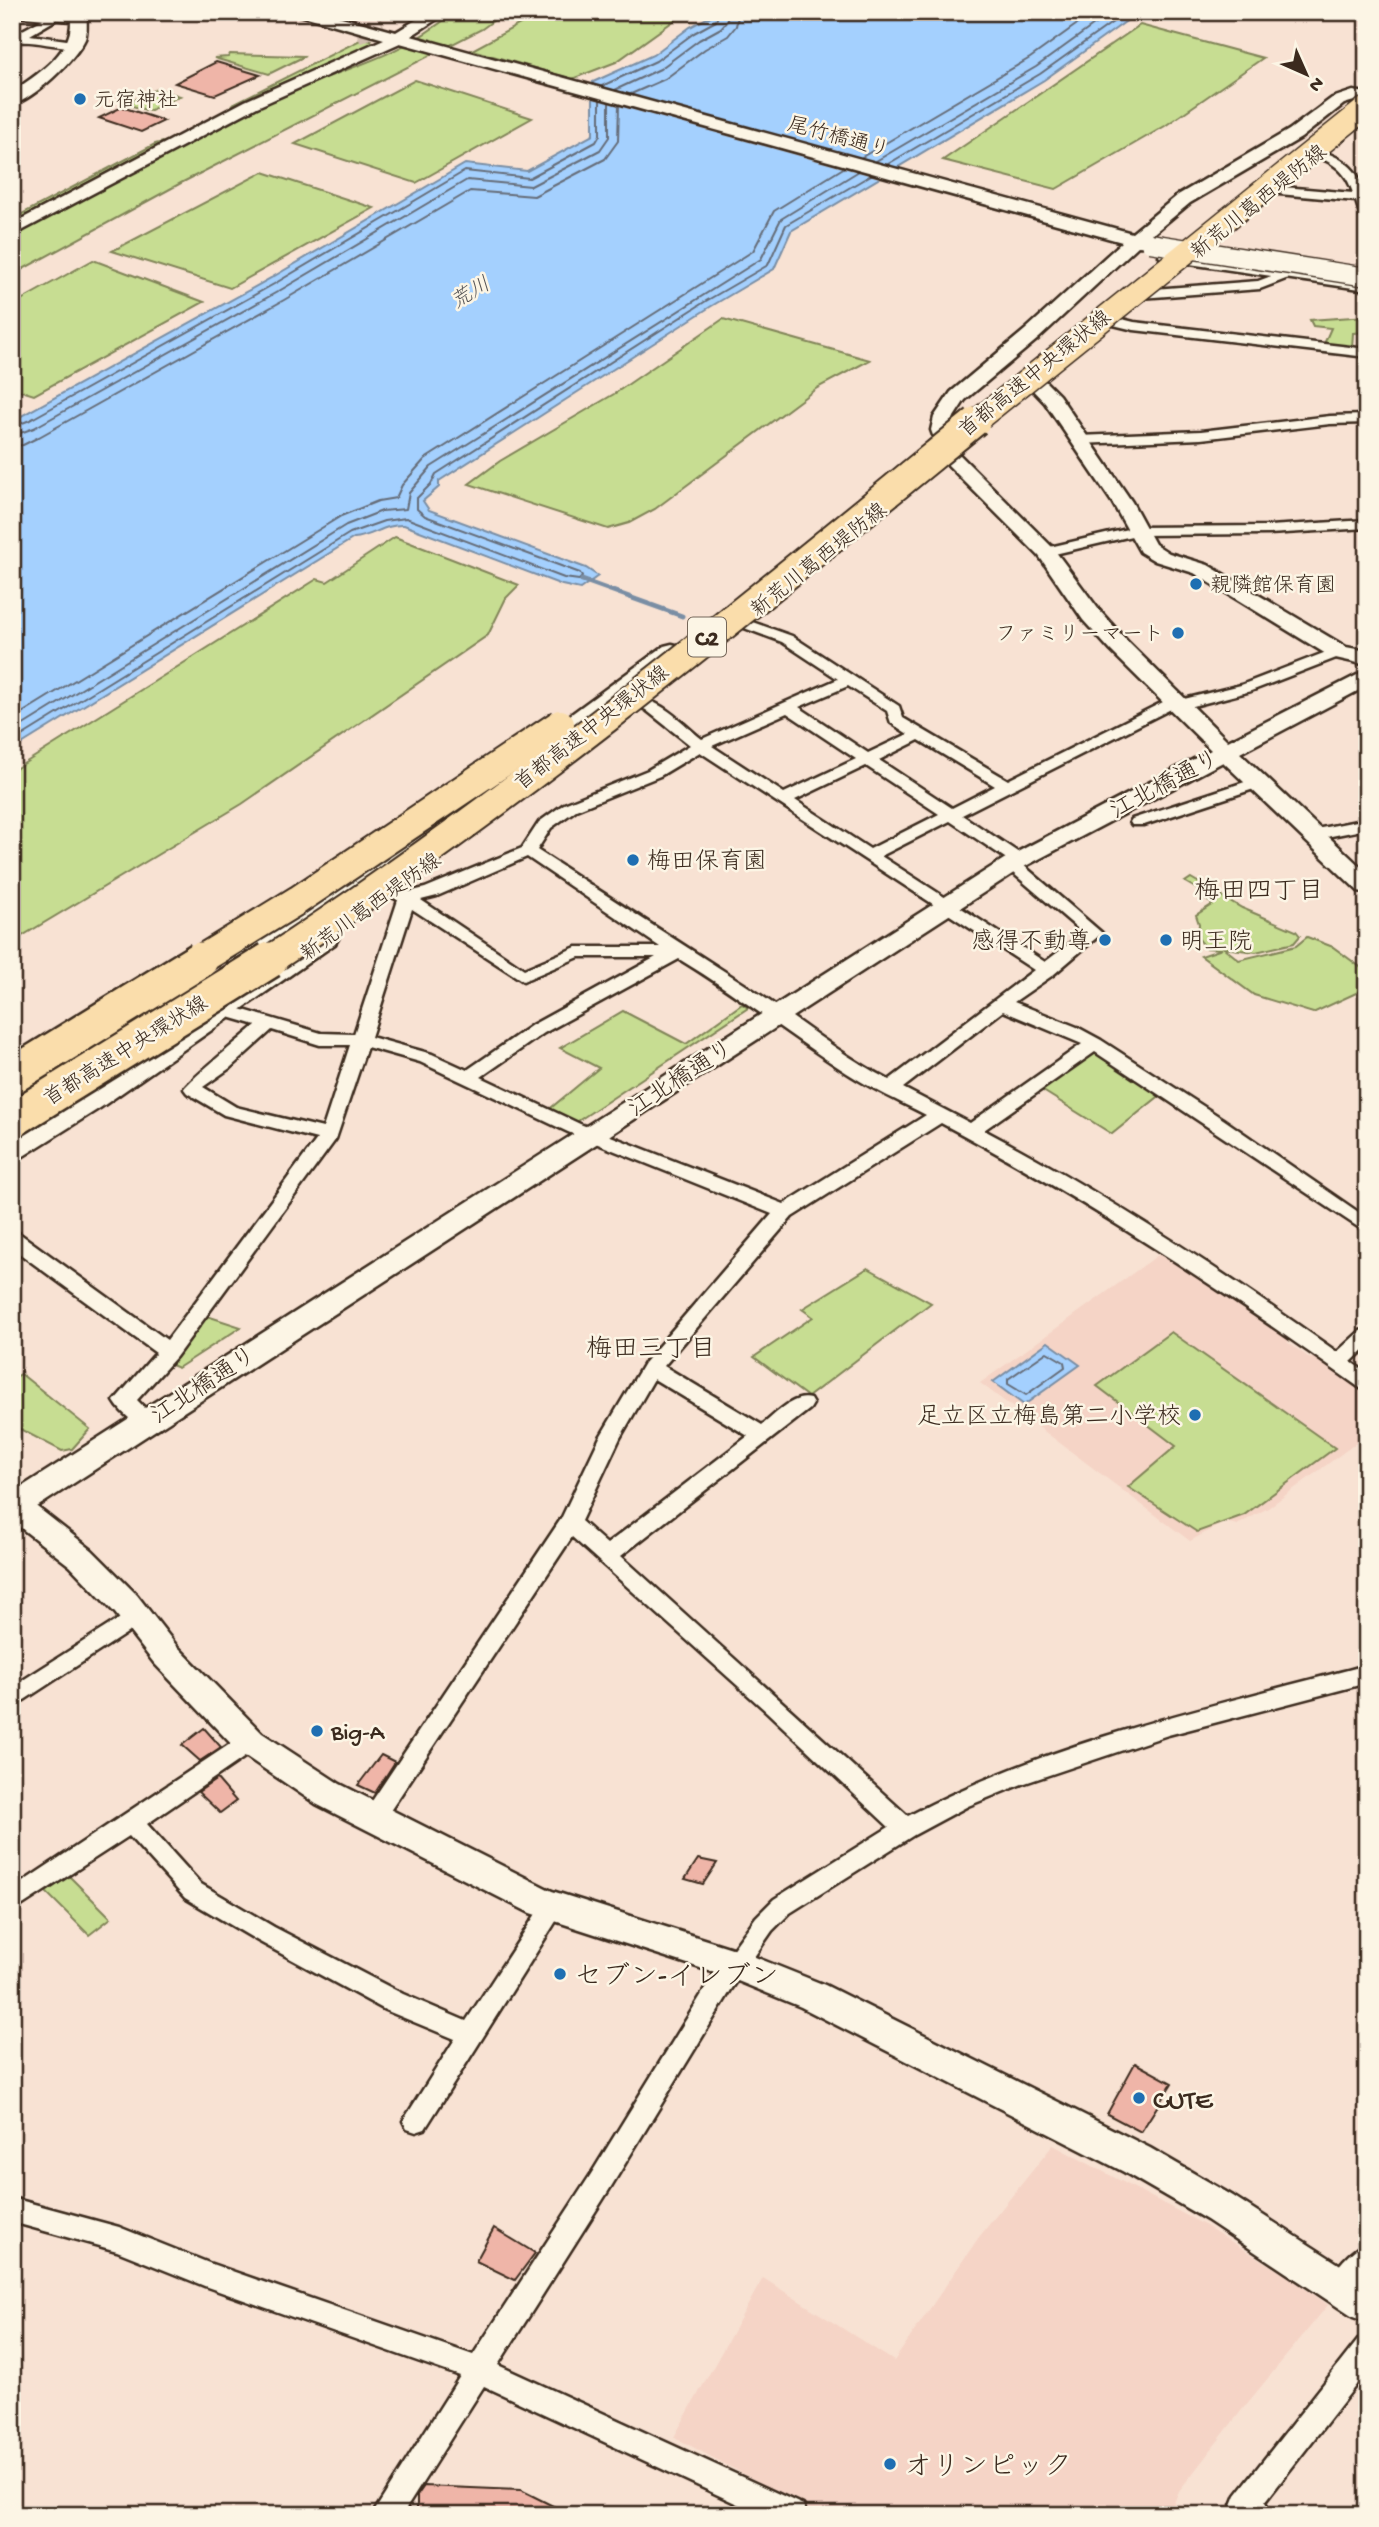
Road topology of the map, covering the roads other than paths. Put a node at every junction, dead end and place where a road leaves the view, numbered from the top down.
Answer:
1 (23, 12) edge
2 (305, 12) edge
3 (439, 12) edge
4 (70, 14) edge
5 (14, 37) edge
6 (405, 40) junction
7 (74, 44) junction
8 (304, 62) dead end
9 (1367, 90) edge
10 (1367, 97) edge
11 (12, 100) edge
12 (251, 104) junction
13 (1367, 107) edge
14 (1367, 114) edge
15 (153, 141) junction
16 (1317, 153) junction
17 (1272, 190) junction
18 (1363, 198) edge
19 (12, 214) edge
20 (1367, 217) edge
21 (12, 231) edge
22 (1171, 247) junction
23 (1367, 268) edge
24 (1287, 274) junction
25 (1367, 277) edge
26 (1367, 285) edge
27 (1141, 294) junction
28 (1110, 320) junction
29 (1367, 352) edge
30 (1034, 381) junction
31 (1367, 419) edge
32 (1079, 440) junction
33 (945, 447) junction
34 (1367, 524) edge
35 (1136, 531) junction
36 (1046, 552) junction
37 (741, 622) junction
38 (1339, 652) junction
39 (1367, 658) edge
40 (1367, 677) edge
41 (849, 680) junction
42 (639, 703) junction
43 (1176, 703) junction
44 (790, 708) junction
45 (920, 734) junction
46 (700, 744) junction
47 (1224, 751) junction
48 (865, 758) junction
49 (1257, 783) junction
50 (1007, 786) junction
51 (784, 799) junction
52 (952, 814) junction
53 (1139, 822) dead end
54 (1367, 824) edge
55 (1311, 835) junction
56 (528, 851) junction
57 (869, 856) junction
58 (1016, 862) junction
59 (365, 877) junction
60 (1367, 886) edge
61 (400, 895) junction
62 (945, 906) junction
63 (679, 952) junction
64 (1047, 971) junction
65 (1002, 1004) junction
66 (224, 1010) junction
67 (775, 1015) junction
68 (268, 1024) junction
69 (359, 1040) junction
70 (1095, 1044) junction
71 (12, 1076) edge
72 (468, 1078) junction
73 (888, 1090) junction
74 (12, 1107) edge
75 (940, 1115) junction
76 (12, 1120) edge
77 (971, 1131) junction
78 (330, 1135) junction
79 (591, 1135) junction
80 (12, 1151) edge
81 (785, 1212) junction
82 (1367, 1227) edge
83 (12, 1238) edge
84 (1367, 1336) edge
85 (169, 1352) junction
86 (1338, 1362) junction
87 (651, 1368) junction
88 (1367, 1383) edge
89 (803, 1404) dead end
90 (147, 1420) junction
91 (761, 1434) junction
92 (13, 1506) edge
93 (570, 1523) junction
94 (607, 1555) junction
95 (136, 1616) junction
96 (1367, 1674) edge
97 (12, 1699) edge
98 (250, 1742) junction
99 (373, 1816) junction
100 (132, 1823) junction
101 (906, 1828) junction
102 (12, 1902) edge
103 (553, 1907) junction
104 (735, 1964) junction
105 (472, 2035) junction
106 (416, 2121) dead end
107 (12, 2210) edge
108 (1367, 2255) edge
109 (1354, 2295) edge
110 (1367, 2349) edge
111 (479, 2370) junction
112 (386, 2515) edge
113 (793, 2515) edge
114 (1259, 2515) edge

1 - 4 main road
2 - 6 main road, 尾竹橋通り
3 - 6 main road
4 - 5 street
4 - 7 main road
5 - 7 street
6 - 12 main road
6 - 22 main road, 尾竹橋通り
7 - 11 main road
8 - 15 main road
9 - 71 highway, 首都高速中央環状線 / C2, bridge
10 - 22 main road, 新荒川葛西堤防線
10 - 22 main road
12 - 15 main road
12 - 21 main road
13 - 76 highway, 首都高速中央環状線 / C2, bridge
14 - 16 main road, 新荒川葛西堤防線
15 - 19 main road
16 - 17 main road, 新荒川葛西堤防線
16 - 18 street
17 - 18 street
17 - 22 main road, 新荒川葛西堤防線
18 - 20 street
22 - 23 main road
22 - 24 main road
22 - 25 main road, 尾竹橋通り, bridge
22 - 27 main road, 新荒川葛西堤防線
22 - 33 main road, 新荒川葛西堤防線
22 - 33 main road
24 - 26 main road
24 - 27 street
27 - 28 main road, 新荒川葛西堤防線
28 - 29 street
28 - 30 main road, 新荒川葛西堤防線
30 - 32 main road
30 - 33 main road, 新荒川葛西堤防線
31 - 32 street
32 - 35 main road
33 - 36 main road
33 - 37 main road, 新荒川葛西堤防線
33 - 59 main road, 新荒川葛西堤防線
34 - 35 street
35 - 36 street
35 - 38 main road
36 - 43 main road
37 - 41 street
37 - 42 main road, 新荒川葛西堤防線
38 - 39 main road
38 - 43 street
40 - 47 main road, 江北橋通り
41 - 44 street
41 - 45 street
42 - 46 street
42 - 61 main road, 新荒川葛西堤防線
43 - 47 main road
43 - 50 street
44 - 46 street
44 - 48 street
45 - 48 street
45 - 50 street
46 - 51 street
46 - 56 street
47 - 49 main road
47 - 58 main road, 江北橋通り
48 - 51 street
48 - 52 street
49 - 53 street
49 - 55 main road
50 - 52 street
51 - 57 street
52 - 57 street
52 - 58 street
54 - 55 street
55 - 60 main road
56 - 61 street
56 - 63 street
57 - 62 street
58 - 62 main road, 江北橋通り
58 - 64 street
59 - 61 street
59 - 74 main road, 新荒川葛西堤防線
61 - 63 street
61 - 66 main road, 新荒川葛西堤防線
61 - 69 street
62 - 64 street
62 - 67 main road, 江北橋通り
63 - 67 street
63 - 72 street
64 - 65 street
65 - 70 street
65 - 73 street
66 - 68 street
66 - 80 main road, 新荒川葛西堤防線
67 - 73 street
67 - 79 main road, 江北橋通り
68 - 69 street
68 - 78 street
69 - 72 street
69 - 78 street
70 - 77 street
70 - 82 street
72 - 79 street
73 - 75 street
75 - 77 street
75 - 81 street
77 - 86 street
78 - 85 street
79 - 81 street
79 - 90 main road, 江北橋通り
81 - 87 street
83 - 85 street
84 - 86 street
85 - 90 street
86 - 88 street
87 - 91 street
87 - 93 street
89 - 91 street
90 - 92 main road, 江北橋通り
91 - 94 street
92 - 95 main road
93 - 94 street
93 - 99 street
94 - 101 street
95 - 97 street
95 - 98 main road
96 - 101 street
98 - 99 main road
98 - 100 street
99 - 103 main road
100 - 102 street
100 - 105 street
101 - 104 street
103 - 104 main road
103 - 105 street
104 - 109 main road
104 - 111 street
105 - 106 street
107 - 111 street
108 - 109 street
110 - 114 street
111 - 112 street
111 - 113 street

